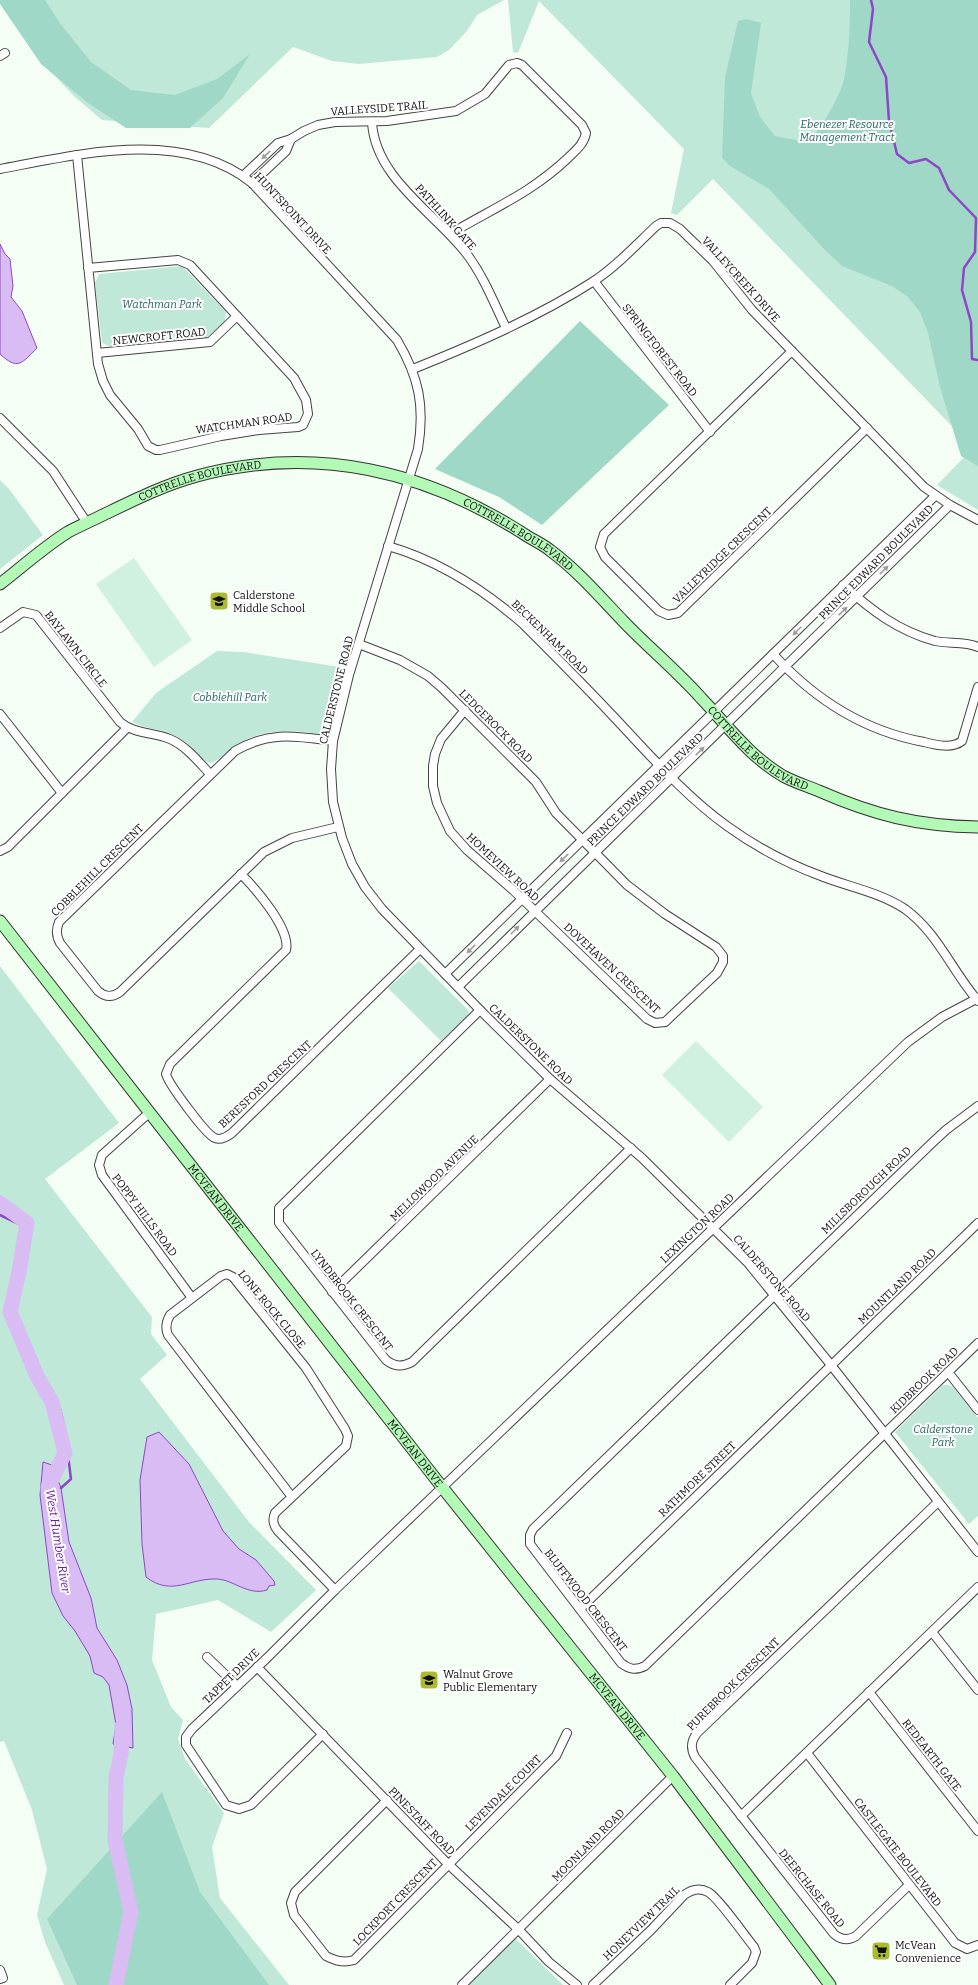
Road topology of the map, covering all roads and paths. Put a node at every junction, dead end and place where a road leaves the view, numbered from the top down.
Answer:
1 (372, 122) junction
2 (291, 138) junction
3 (77, 154) junction
4 (0, 169) edge
5 (244, 176) junction
6 (252, 184) junction
7 (450, 234) junction
8 (88, 268) junction
9 (594, 281) junction
10 (237, 316) junction
11 (506, 328) junction
12 (792, 351) junction
13 (97, 353) junction
14 (413, 368) junction
15 (0, 418) edge
16 (867, 428) junction
17 (710, 432) junction
18 (408, 479) junction
19 (935, 496) junction
20 (950, 505) junction
21 (978, 520) edge
22 (86, 523) junction
23 (388, 546) junction
24 (0, 584) edge
25 (843, 585) junction
26 (857, 598) junction
27 (0, 628) edge
28 (359, 644) junction
29 (978, 647) edge
30 (773, 654) junction
31 (785, 667) junction
32 (978, 687) edge
33 (466, 710) junction
34 (713, 712) junction
35 (0, 714) edge
36 (726, 726) junction
37 (127, 728) junction
38 (333, 741) junction
39 (659, 765) junction
40 (210, 774) junction
41 (672, 778) junction
42 (62, 793) junction
43 (338, 827) junction
44 (978, 827) edge
45 (582, 840) junction
46 (0, 851) edge
47 (595, 853) junction
48 (241, 874) junction
49 (522, 899) junction
50 (535, 911) junction
51 (0, 921) edge
52 (420, 949) junction
53 (445, 974) junction
54 (458, 987) junction
55 (977, 999) edge
56 (480, 1010) junction
57 (550, 1079) junction
58 (978, 1106) edge
59 (150, 1112) junction
60 (631, 1148) junction
61 (978, 1223) edge
62 (713, 1228) junction
63 (332, 1292) junction
64 (774, 1294) junction
65 (192, 1298) junction
66 (978, 1344) edge
67 (831, 1364) junction
68 (948, 1372) junction
69 (978, 1410) edge
70 (885, 1433) junction
71 (442, 1488) junction
72 (292, 1497) junction
73 (938, 1502) junction
74 (978, 1552) edge
75 (978, 1587) edge
76 (335, 1590) junction
77 (580, 1609) junction
78 (932, 1632) junction
79 (207, 1657) dead end
80 (257, 1667) junction
81 (237, 1686) junction
82 (978, 1690) edge
83 (869, 1692) junction
84 (567, 1733) dead end
85 (323, 1734) junction
86 (807, 1753) junction
87 (673, 1776) junction
88 (387, 1800) junction
89 (741, 1816) junction
90 (978, 1831) edge
91 (448, 1864) junction
92 (909, 1885) junction
93 (519, 1930) junction
94 (978, 1945) edge
95 (462, 1985) edge
96 (577, 1985) edge
97 (593, 1985) edge
98 (730, 1985) edge
99 (830, 1985) edge

1 - 2 street, VALLEYSIDE TRAIL
1 - 7 street, PATHLINK GATE
1 - 7 street, VALLEYSIDE TRAIL
2 -> 5 street, VALLEYSIDE TRAIL
2 - 6 street
3 - 4 street, HUNTSPOINT DRIVE
3 - 5 street, HUNTSPOINT DRIVE
3 - 8 street, WATCHMAN ROAD
5 - 6 street, HUNTSPOINT DRIVE
6 - 14 street, HUNTSPOINT DRIVE
7 - 11 street, PATHLINK GATE
8 - 10 street, WATCHMAN ROAD
8 - 13 street, WATCHMAN ROAD
9 - 11 street, VALLEYCREEK DRIVE
9 - 12 street, VALLEYCREEK DRIVE
9 - 17 street, SPRINGFOREST ROAD
10 - 13 street, NEWCROFT ROAD
10 - 13 street, WATCHMAN ROAD
11 - 14 street, VALLEYCREEK DRIVE
12 - 16 street, VALLEYCREEK DRIVE
12 - 17 street, VALLEYRIDGE CRESCENT
14 - 18 street, HUNTSPOINT DRIVE
15 - 22 street
16 - 17 street, VALLEYRIDGE CRESCENT
16 - 19 street, VALLEYCREEK DRIVE
18 - 22 main road, COTTRELLE BOULEVARD
18 - 23 street, CALDERSTONE ROAD
18 - 34 main road, COTTRELLE BOULEVARD
19 - 20 street, VALLEYCREEK DRIVE
19 - 25 street, PRINCE EDWARD BOULEVARD
20 - 21 street, VALLEYCREEK DRIVE
26 -> 20 street, PRINCE EDWARD BOULEVARD
22 - 24 main road, COTTRELLE BOULEVARD
23 - 28 street, CALDERSTONE ROAD
23 - 39 street, BECKENHAM ROAD
25 - 26 street
25 -> 30 street, PRINCE EDWARD BOULEVARD
26 - 29 street
31 -> 26 street, PRINCE EDWARD BOULEVARD
27 - 37 street, BAYLAWN CIRCLE
28 - 33 street, LEDGEROCK ROAD
28 - 38 street, CALDERSTONE ROAD
30 - 31 street
30 - 34 street, PRINCE EDWARD BOULEVARD
31 - 32 street
31 - 36 street, PRINCE EDWARD BOULEVARD
33 - 45 street, LEDGEROCK ROAD
33 - 49 street, HOMEVIEW ROAD
34 - 36 main road, COTTRELLE BOULEVARD
34 - 39 street, PRINCE EDWARD BOULEVARD
35 - 42 street
41 -> 36 street, PRINCE EDWARD BOULEVARD
36 - 44 main road, COTTRELLE BOULEVARD
37 - 40 street
37 - 42 street
38 - 40 street, COBBLEHILL CRESCENT
38 - 43 street, CALDERSTONE ROAD
39 - 41 street, BECKENHAM ROAD
39 - 45 street, PRINCE EDWARD BOULEVARD
40 - 48 street, COBBLEHILL CRESCENT
41 - 47 street, PRINCE EDWARD BOULEVARD
41 - 55 street, BECKENHAM ROAD
42 - 46 street
43 - 48 street, COBBLEHILL CRESCENT
43 - 52 street, CALDERSTONE ROAD
45 - 47 street, LEDGEROCK ROAD
45 -> 49 street, PRINCE EDWARD BOULEVARD
47 - 50 street, PRINCE EDWARD BOULEVARD
47 - 50 street, DOVEHAVEN CRESCENT
48 - 52 street, BERESFORD CRESCENT
49 - 50 street, HOMEVIEW ROAD
49 -> 53 street, PRINCE EDWARD BOULEVARD
54 -> 50 street, PRINCE EDWARD BOULEVARD
51 - 59 main road, MCVEAN DRIVE
52 - 53 street, CALDERSTONE ROAD
53 - 54 street, CALDERSTONE ROAD
54 - 56 street, CALDERSTONE ROAD
55 - 62 street, LEXINGTON ROAD
56 - 57 street, CALDERSTONE ROAD
56 - 63 street, LYNDBROOK CRESCENT
57 - 60 street, CALDERSTONE ROAD
57 - 63 street, MELLOWOOD AVENUE
58 - 64 street, MILLSBOROUGH ROAD
59 - 65 street, POPPY HILLS ROAD
59 - 71 main road, MCVEAN DRIVE
60 - 62 street, CALDERSTONE ROAD
60 - 63 street, LYNDBROOK CRESCENT
61 - 67 street, MOUNTLAND ROAD
62 - 64 street, CALDERSTONE ROAD
62 - 71 street, LEXINGTON ROAD
64 - 67 street, CALDERSTONE ROAD
64 - 77 street, BLUFFWOOD CRESCENT
65 - 72 street, LONE ROCK CLOSE
65 - 72 street, LONE ROCK CLOSE
66 - 68 street, KIDBROOK ROAD
67 - 70 street, CALDERSTONE ROAD
67 - 77 street, RATHMORE STREET
68 - 69 street
68 - 70 street, KIDBROOK ROAD
70 - 73 street, CALDERSTONE ROAD
70 - 77 street, BLUFFWOOD CRESCENT
71 - 76 street, TAPPET DRIVE
71 - 87 main road, MCVEAN DRIVE
72 - 76 street, LONE ROCK CLOSE
73 - 74 street, CALDERSTONE ROAD
73 - 89 street, PUREBROOK CRESCENT
75 - 78 street
76 - 80 street, TAPPET DRIVE
78 - 82 street
78 - 83 street
79 - 81 street
80 - 81 street, TAPPET DRIVE
80 - 85 street, PINESTAFF ROAD
81 - 85 street, TAPPET DRIVE
83 - 86 street
83 - 90 street, REDEARTH GATE
84 - 91 street, LEVENDALE COURT
85 - 88 street, PINESTAFF ROAD
86 - 89 street
86 - 92 street, CASTLEGATE BOULEVARD
87 - 93 street, MOONLAND ROAD
87 - 99 main road, MCVEAN DRIVE
88 - 91 street, PINESTAFF ROAD
88 - 91 street, LOCKPORT CRESCENT
89 - 92 street, DEERCHASE ROAD
91 - 93 street, PINESTAFF ROAD
92 - 94 street, CASTLEGATE BOULEVARD
93 - 95 street, MOONLAND ROAD
93 - 96 street, PINESTAFF ROAD
97 - 98 street, HONEYVIEW TRAIL

